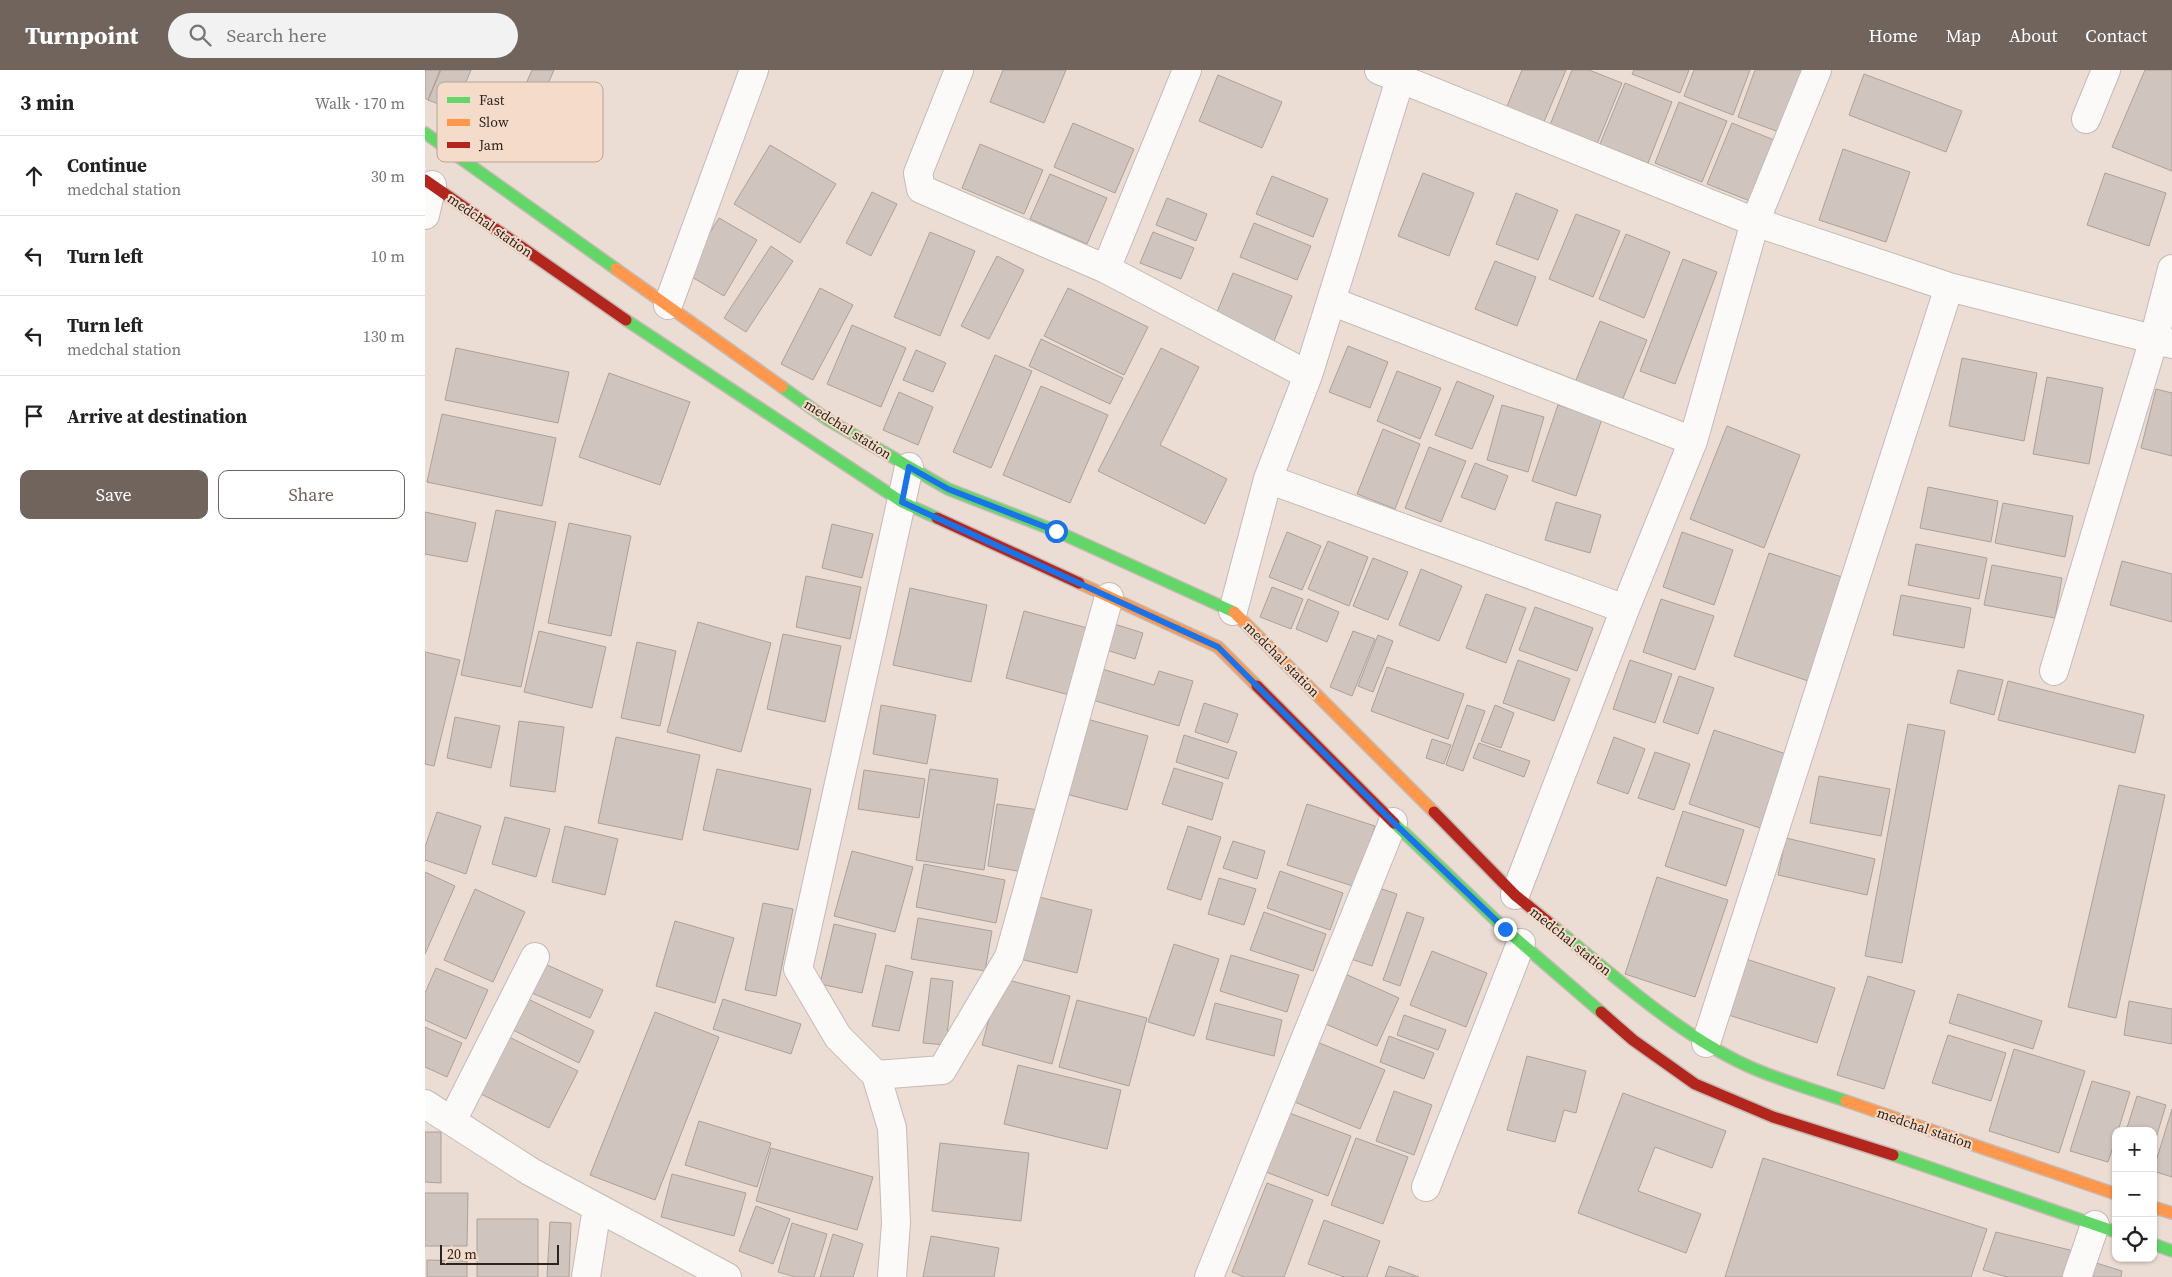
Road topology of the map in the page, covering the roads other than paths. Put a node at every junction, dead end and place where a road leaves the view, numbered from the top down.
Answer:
1 (754, 70) edge
2 (959, 70) edge
3 (1187, 70) edge
4 (1817, 70) edge
5 (2106, 70) edge
6 (1393, 73) edge
7 (2086, 119) dead end
8 (425, 134) edge
9 (437, 142) edge
10 (465, 162) edge
11 (428, 183) edge
12 (425, 215) edge
13 (1755, 222) junction
14 (1106, 269) junction
15 (2172, 269) edge
16 (1949, 287) junction
17 (1331, 301) junction
18 (668, 305) junction
19 (2163, 342) edge
20 (1308, 375) junction
21 (1693, 441) junction
22 (909, 467) junction
23 (1268, 480) junction
24 (902, 502) junction
25 (1109, 597) junction
26 (1625, 609) junction
27 (1233, 611) junction
28 (2054, 671) dead end
29 (1393, 822) junction
30 (1515, 895) junction
31 (1521, 943) junction
32 (535, 958) dead end
33 (1705, 1043) junction
34 (876, 1075) junction
35 (425, 1104) edge
36 (452, 1121) junction
37 (1425, 1187) dead end
38 (2112, 1193) edge
39 (597, 1208) junction
40 (2157, 1208) edge
41 (2172, 1213) edge
42 (2105, 1228) edge
43 (2157, 1245) edge
44 (2172, 1251) edge
45 (586, 1277) edge
46 (727, 1277) edge
47 (891, 1277) edge
48 (1209, 1277) edge
49 (2077, 1277) edge

1 - 18 street
2 - 14 street
3 - 14 street
4 - 13 street
5 - 7 street
6 - 13 street
6 - 17 street
8 - 9 street, medchal station
10 - 18 street, medchal station
11 - 12 street
11 - 24 street, medchal station
13 - 16 street
13 - 21 street
14 - 20 street
15 - 19 street
16 - 19 street
16 - 33 street
17 - 20 street
17 - 21 street
18 - 22 street, medchal station
19 - 28 street
20 - 23 street
21 - 26 street
22 - 24 street
22 - 27 street, medchal station
23 - 26 street
23 - 27 street
24 - 25 street, medchal station
24 - 34 street
25 - 29 street, medchal station
25 - 34 street
26 - 30 street
27 - 30 street, medchal station
29 - 31 street, medchal station
29 - 48 street
30 - 33 street, medchal station
31 - 37 street
31 - 42 street, medchal station
32 - 36 street
33 - 38 street, medchal station
34 - 47 street
35 - 36 street
36 - 39 street
39 - 45 street
39 - 46 street
40 - 41 street
42 - 49 street
43 - 44 street

